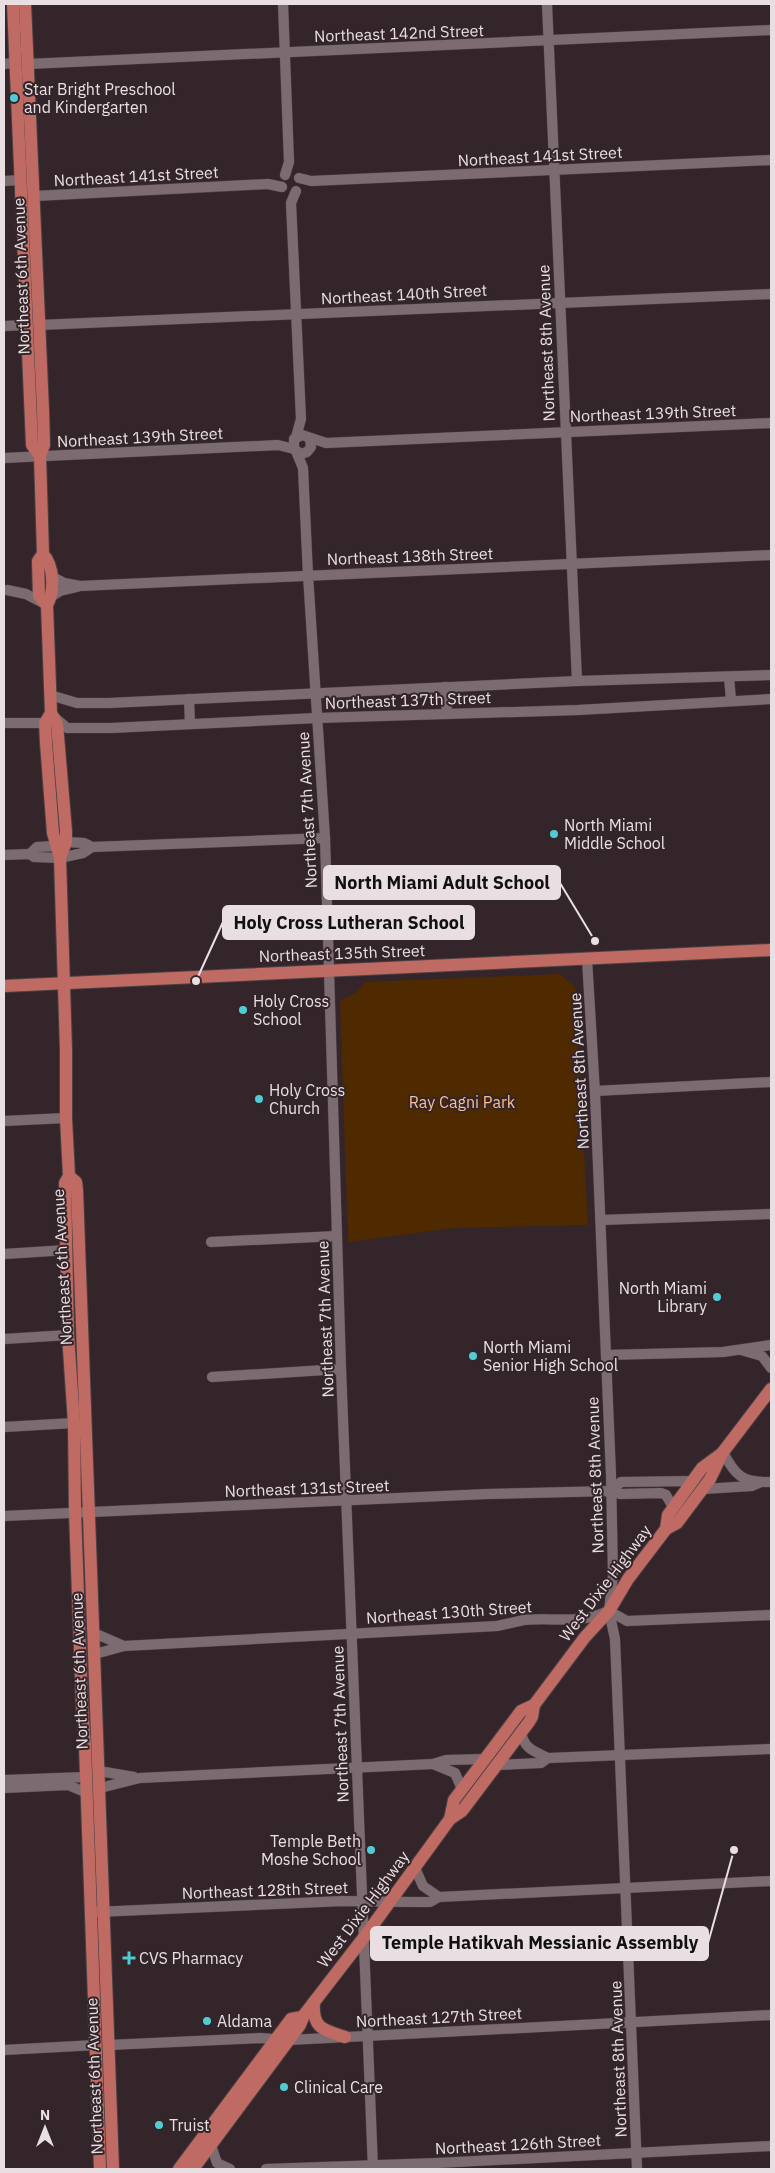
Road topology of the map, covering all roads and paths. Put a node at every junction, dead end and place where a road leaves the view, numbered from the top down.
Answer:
1 (13, 4) edge
2 (19, 4) edge
3 (25, 4) edge
4 (283, 4) edge
5 (547, 4) edge
6 (771, 30) edge
7 (550, 42) junction
8 (285, 52) junction
9 (16, 64) edge
10 (771, 160) edge
11 (554, 170) junction
12 (20, 180) junction
13 (4, 181) edge
14 (290, 183) junction
15 (35, 196) junction
16 (771, 294) edge
17 (559, 302) junction
18 (297, 314) junction
19 (35, 321) junction
20 (4, 326) edge
21 (301, 419) junction
22 (771, 423) edge
23 (565, 432) junction
24 (310, 443) junction
25 (295, 444) junction
26 (40, 456) junction
27 (4, 458) edge
28 (303, 468) junction
29 (44, 554) junction
30 (771, 555) edge
31 (572, 564) junction
32 (308, 575) junction
33 (51, 576) junction
34 (39, 581) junction
35 (80, 586) junction
36 (5, 590) edge
37 (49, 600) junction
38 (771, 675) edge
39 (729, 677) junction
40 (577, 681) junction
41 (445, 688) junction
42 (315, 692) junction
43 (50, 695) junction
44 (189, 699) junction
45 (771, 699) edge
46 (731, 700) junction
47 (447, 714) junction
48 (48, 718) junction
49 (317, 718) junction
50 (4, 723) edge
51 (190, 724) junction
52 (325, 838) junction
53 (61, 844) junction
54 (92, 847) junction
55 (30, 854) junction
56 (4, 856) edge
57 (60, 858) junction
58 (771, 950) edge
59 (588, 959) junction
60 (329, 970) junction
61 (64, 982) junction
62 (4, 986) edge
63 (771, 1082) edge
64 (595, 1091) junction
65 (66, 1118) junction
66 (4, 1121) edge
67 (69, 1176) junction
68 (771, 1214) edge
69 (601, 1220) junction
70 (337, 1236) junction
71 (211, 1242) dead end
72 (67, 1250) junction
73 (4, 1254) edge
74 (80, 1273) junction
75 (68, 1335) junction
76 (4, 1339) edge
77 (771, 1345) edge
78 (740, 1350) junction
79 (606, 1355) junction
80 (771, 1368) edge
81 (341, 1369) junction
82 (212, 1377) dead end
83 (771, 1389) edge
84 (74, 1423) junction
85 (4, 1427) edge
86 (723, 1452) junction
87 (759, 1482) junction
88 (771, 1482) edge
89 (698, 1485) junction
90 (611, 1491) junction
91 (348, 1501) junction
92 (674, 1507) junction
93 (75, 1512) junction
94 (89, 1512) junction
95 (4, 1516) edge
96 (666, 1529) junction
97 (608, 1611) junction
98 (771, 1615) edge
99 (94, 1634) junction
100 (352, 1634) junction
101 (124, 1646) junction
102 (95, 1654) junction
103 (534, 1705) junction
104 (521, 1732) junction
105 (86, 1746) junction
106 (771, 1749) edge
107 (621, 1755) junction
108 (548, 1758) junction
109 (490, 1762) junction
110 (433, 1764) junction
111 (357, 1767) junction
112 (99, 1771) junction
113 (86, 1777) junction
114 (140, 1778) junction
115 (4, 1780) edge
116 (4, 1788) edge
117 (100, 1788) junction
118 (462, 1789) junction
119 (87, 1793) junction
120 (101, 1812) junction
121 (450, 1819) junction
122 (415, 1868) junction
123 (771, 1881) edge
124 (626, 1889) junction
125 (439, 1897) junction
126 (362, 1901) junction
127 (389, 1902) junction
128 (105, 1912) junction
129 (90, 1913) junction
130 (365, 1936) junction
131 (314, 2002) junction
132 (771, 2015) edge
133 (96, 2020) junction
134 (632, 2021) junction
135 (367, 2036) junction
136 (346, 2037) junction
137 (283, 2040) junction
138 (96, 2045) junction
139 (109, 2045) junction
140 (4, 2050) edge
141 (211, 2146) junction
142 (771, 2146) edge
143 (636, 2153) junction
144 (373, 2167) edge
145 (100, 2169) edge
146 (114, 2169) edge
147 (179, 2169) edge
148 (193, 2169) edge
149 (230, 2169) edge
150 (266, 2169) edge
151 (637, 2169) edge

1 - 9 main road, Northeast 6th Avenue
2 - 9 main road
3 - 9 main road, Northeast 6th Avenue
4 - 8 street
5 - 7 street, Northeast 8th Avenue
6 - 7 street, Northeast 142nd Street
7 - 8 street, Northeast 142nd Street
7 - 11 street, Northeast 8th Avenue
8 - 9 street, Northeast 142nd Street
8 - 14 street
9 - 12 main road, Northeast 6th Avenue
9 - 15 main road, Northeast 6th Avenue
10 - 11 street, Northeast 141st Street
11 - 14 street, Northeast 141st Street
11 - 17 street, Northeast 8th Avenue
12 - 13 street
12 - 19 main road, Northeast 6th Avenue
14 - 15 street, Northeast 141st Street
14 - 18 street
15 - 19 main road, Northeast 6th Avenue
16 - 17 street, Northeast 140th Street
17 - 18 street, Northeast 140th Street
17 - 23 street, Northeast 8th Avenue
18 - 19 street, Northeast 140th Street
18 - 21 street
19 - 20 street, Northeast 140th Street
19 - 26 main road, Northeast 6th Avenue
21 - 24 street
21 - 25 street
22 - 23 street, Northeast 139th Street
23 - 24 street, Northeast 139th Street
23 - 31 street, Northeast 8th Avenue
24 - 25 street
24 - 25 street
24 - 28 street, Northeast 7th Avenue
25 - 26 street, Northeast 139th Street
25 - 28 street, Northeast 7th Avenue
26 - 27 street, Northeast 139th Street
26 - 29 main road, Northeast 6th Avenue
28 - 32 street, Northeast 7th Avenue
29 - 33 main road, Northeast 6th Avenue
29 - 34 main road, Northeast 6th Avenue
30 - 31 street, Northeast 138th Street
31 - 32 street, Northeast 138th Street
31 - 40 street, Northeast 8th Avenue
32 - 35 street, Northeast 138th Street
32 - 42 street, Northeast 7th Avenue
33 - 35 street, Northeast 138th Street
33 - 37 main road, Northeast 6th Avenue
34 - 36 street
34 - 37 main road, Northeast 6th Avenue
35 - 37 street
36 - 37 street
37 - 43 main road, Northeast 6th Avenue
38 - 39 street, Northeast 137th Street
39 - 40 street, Northeast 137th Street
39 - 46 street
40 - 41 street, Northeast 137th Street
41 - 42 street, Northeast 137th Street
41 - 47 street
42 - 44 street, Northeast 137th Street
42 - 49 street, Northeast 7th Avenue
43 - 44 street, Northeast 137th Street
43 - 48 main road, Northeast 6th Avenue
44 - 51 street
45 - 46 street, Northeast 137th Street
46 - 47 street, Northeast 137th Street
47 - 49 street, Northeast 137th Street
48 - 50 street
48 - 51 street, Northeast 137th Street
48 - 53 main road, Northeast 6th Avenue
49 - 51 street, Northeast 137th Street
49 - 52 street, Northeast 7th Avenue
52 - 54 street
52 - 60 street, Northeast 7th Avenue
53 - 54 street
53 - 55 street
53 - 57 main road, Northeast 6th Avenue
54 - 57 street
55 - 56 street
55 - 57 street
57 - 61 main road, Northeast 6th Avenue
58 - 59 main road, Northeast 135th Street
59 - 60 main road, Northeast 135th Street
59 - 64 street, Northeast 8th Avenue
60 - 61 main road, Northeast 135th Street
60 - 70 street, Northeast 7th Avenue
61 - 62 main road, Northeast 135th Street
61 - 65 main road, Northeast 6th Avenue
63 - 64 street
64 - 69 street, Northeast 8th Avenue
65 - 66 street
65 - 67 main road, Northeast 6th Avenue
67 - 72 main road, Northeast 6th Avenue
67 - 74 main road, Northeast 6th Avenue
68 - 69 street
69 - 79 street, Northeast 8th Avenue
70 - 71 street
70 - 81 street, Northeast 7th Avenue
72 - 73 street
72 - 74 main road
72 - 75 main road, Northeast 6th Avenue
74 - 94 main road, Northeast 6th Avenue
75 - 76 street
75 - 84 main road, Northeast 6th Avenue
77 - 78 street
78 - 79 street
78 - 80 street
79 - 90 street, Northeast 8th Avenue
81 - 82 street
81 - 91 street, Northeast 7th Avenue
83 - 86 main road, West Dixie Highway
84 - 85 street
84 - 93 main road, Northeast 6th Avenue
86 - 87 street, Northeast 131st Street
86 - 89 main road, West Dixie Highway
87 - 88 street, Northeast 131st Street
87 - 89 street, Northeast 131st Street
89 - 90 street, Northeast 131st Street
89 - 92 main road, West Dixie Highway
89 - 96 main road, West Dixie Highway
90 - 91 street, Northeast 131st Street
90 - 92 street, Northeast 131st Street
90 - 97 street, Northeast 8th Avenue
91 - 94 street, Northeast 131st Street
91 - 100 street, Northeast 7th Avenue
92 - 96 main road, West Dixie Highway
93 - 94 street, Northeast 131st Street
93 - 95 street, Northeast 131st Street
93 - 105 main road, Northeast 6th Avenue
94 - 99 main road, Northeast 6th Avenue
96 - 97 main road, West Dixie Highway
97 - 98 street
97 - 100 street, Northeast 130th Street
97 - 103 main road, West Dixie Highway
97 - 107 street, Northeast 8th Avenue
99 - 101 street, Northeast 130th Street
99 - 102 main road, Northeast 6th Avenue
100 - 101 street, Northeast 130th Street
100 - 111 street, Northeast 7th Avenue
101 - 102 street, Northeast 130th Street
102 - 112 main road, Northeast 6th Avenue
103 - 104 main road, West Dixie Highway
103 - 109 main road, West Dixie Highway
104 - 108 street
104 - 109 main road, West Dixie Highway
105 - 113 main road, Northeast 6th Avenue
105 - 117 main road
106 - 107 street
107 - 108 street
107 - 124 street, Northeast 8th Avenue
108 - 109 street
109 - 110 street
109 - 118 main road, West Dixie Highway
109 - 121 main road, West Dixie Highway
110 - 111 street
110 - 118 street
111 - 114 street
111 - 126 street, Northeast 7th Avenue
112 - 114 street
112 - 117 main road, Northeast 6th Avenue
113 - 115 street
113 - 119 main road, Northeast 6th Avenue
113 - 120 main road
114 - 117 street
116 - 119 street
117 - 120 main road, Northeast 6th Avenue
118 - 121 main road, West Dixie Highway
119 - 129 main road, Northeast 6th Avenue
120 - 128 main road, Northeast 6th Avenue
121 - 122 main road, West Dixie Highway
122 - 125 street
122 - 127 main road, West Dixie Highway
123 - 124 street, Northeast 128th Street
124 - 125 street, Northeast 128th Street
124 - 134 street, Northeast 8th Avenue
125 - 127 street, Northeast 128th Street
126 - 127 street, Northeast 128th Street
126 - 128 street, Northeast 128th Street
126 - 130 street, Northeast 7th Avenue
127 - 130 main road, West Dixie Highway
128 - 129 street, Northeast 128th Street
128 - 139 main road, Northeast 6th Avenue
129 - 133 main road, Northeast 6th Avenue
130 - 131 main road, West Dixie Highway
130 - 135 street, Northeast 7th Avenue
131 - 136 main road
131 - 137 main road, West Dixie Highway
132 - 134 street, Northeast 127th Street
133 - 138 main road, Northeast 6th Avenue
133 - 139 main road
134 - 135 street, Northeast 127th Street
134 - 143 street, Northeast 8th Avenue
135 - 136 street, Northeast 127th Street
135 - 144 street, Northeast 7th Avenue
136 - 137 street, Northeast 127th Street
137 - 139 street, Northeast 127th Street
137 - 141 main road, West Dixie Highway
137 - 147 main road, West Dixie Highway
138 - 140 street
138 - 145 main road, Northeast 6th Avenue
139 - 146 main road, Northeast 6th Avenue
141 - 148 main road, West Dixie Highway
141 - 149 street
142 - 143 street, Northeast 126th Street
143 - 144 street, Northeast 126th Street
143 - 151 street, Northeast 8th Avenue
144 - 150 street, Northeast 126th Street

